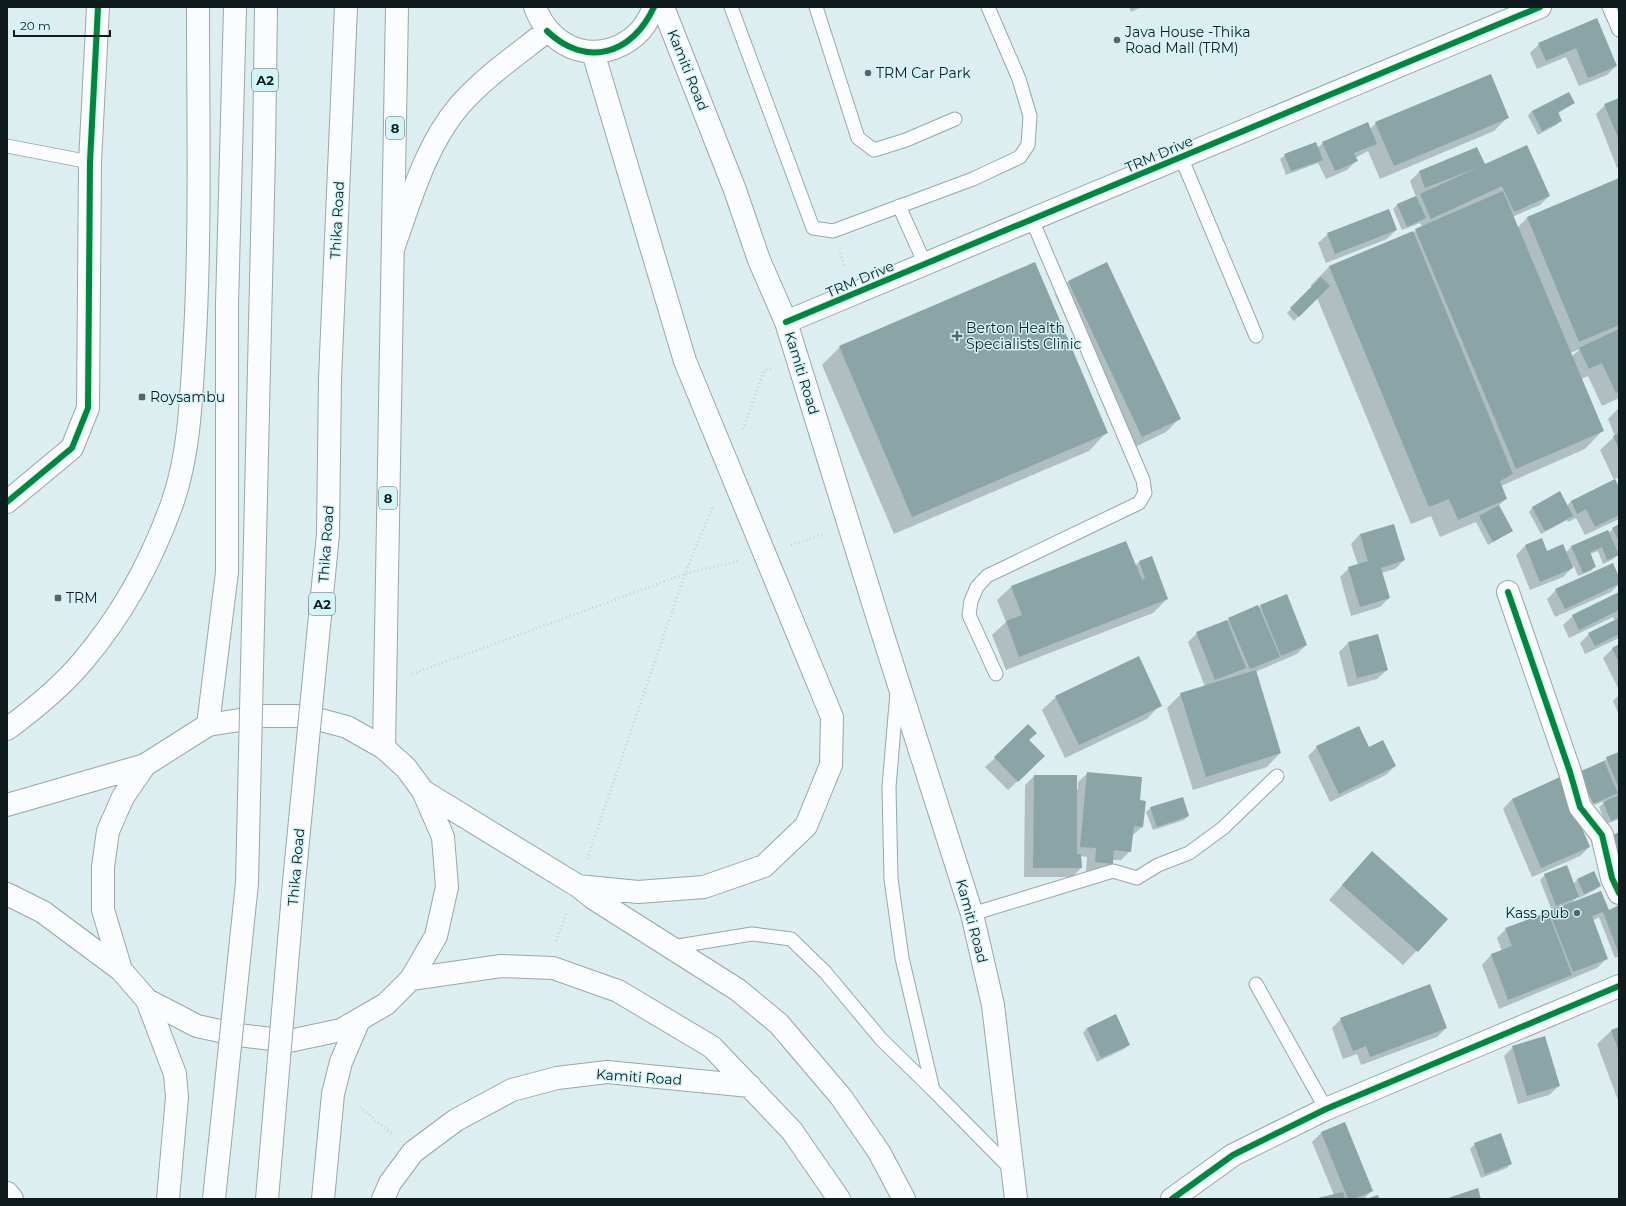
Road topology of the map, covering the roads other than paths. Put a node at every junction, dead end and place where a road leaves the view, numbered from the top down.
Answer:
1 (98, 7) edge
2 (198, 7) edge
3 (235, 7) edge
4 (266, 7) edge
5 (346, 7) edge
6 (397, 7) edge
7 (535, 7) edge
8 (654, 7) edge
9 (663, 7) edge
10 (731, 7) edge
11 (816, 7) edge
12 (988, 7) edge
13 (1540, 7) edge
14 (1609, 7) edge
15 (547, 30) junction
16 (1619, 30) edge
17 (593, 52) junction
18 (955, 120) dead end
19 (7, 146) edge
20 (1180, 157) junction
21 (90, 162) junction
22 (900, 206) junction
23 (1032, 220) junction
24 (393, 248) junction
25 (924, 264) junction
26 (197, 302) junction
27 (228, 304) junction
28 (786, 322) junction
29 (1256, 336) dead end
30 (7, 502) edge
31 (1508, 592) dead end
32 (996, 674) dead end
33 (898, 679) junction
34 (208, 725) junction
35 (7, 729) edge
36 (384, 748) junction
37 (145, 765) junction
38 (1277, 776) dead end
39 (423, 791) junction
40 (7, 805) edge
41 (578, 886) junction
42 (1619, 893) edge
43 (7, 894) edge
44 (972, 914) junction
45 (672, 947) junction
46 (122, 970) junction
47 (411, 979) junction
48 (1256, 984) dead end
49 (1619, 986) edge
50 (147, 1000) junction
51 (359, 1020) junction
52 (750, 1086) junction
53 (933, 1090) junction
54 (1326, 1109) junction
55 (1013, 1171) junction
56 (7, 1193) edge
57 (12, 1199) edge
58 (168, 1199) edge
59 (214, 1199) edge
60 (267, 1199) edge
61 (324, 1199) edge
62 (383, 1199) edge
63 (840, 1199) edge
64 (904, 1199) edge
65 (1016, 1199) edge
66 (1172, 1199) edge

1 - 21 main road
2 - 26 main road
3 - 27 main road
4 - 59 main road, A2, bridge
5 - 60 main road, Thika Road / A2, bridge
6 - 24 main road, 8
7 - 15 main road
8 - 17 main road
9 - 28 main road, Kamiti Road
10 - 22 lane
11 - 18 lane
12 - 22 lane
13 - 20 main road, TRM Drive
14 - 16 lane
15 - 17 main road
15 - 24 main road
17 - 41 main road
19 - 21 lane
20 - 23 main road, TRM Drive
20 - 29 lane
21 - 30 main road
22 - 25 lane
23 - 25 main road, TRM Drive
23 - 32 lane
24 - 36 main road, 8
25 - 28 main road, TRM Drive
26 - 27 main road
26 - 35 main road
27 - 34 main road
28 - 33 main road, Kamiti Road
31 - 42 main road
33 - 44 main road, Kamiti Road
33 - 53 lane, Kamiti Road
34 - 36 main road
34 - 37 main road
36 - 39 main road
37 - 40 main road
37 - 46 main road
38 - 44 lane
39 - 41 main road
39 - 47 main road
41 - 45 main road
43 - 46 main road
44 - 55 main road, Kamiti Road
45 - 53 lane
45 - 64 main road
46 - 50 main road
47 - 51 main road
47 - 52 main road
48 - 54 lane
49 - 54 main road
50 - 51 main road
50 - 58 main road
51 - 61 main road
52 - 62 main road, Kamiti Road
52 - 63 main road
53 - 55 lane
54 - 66 main road
55 - 65 main road, Kamiti Road
56 - 57 main road

